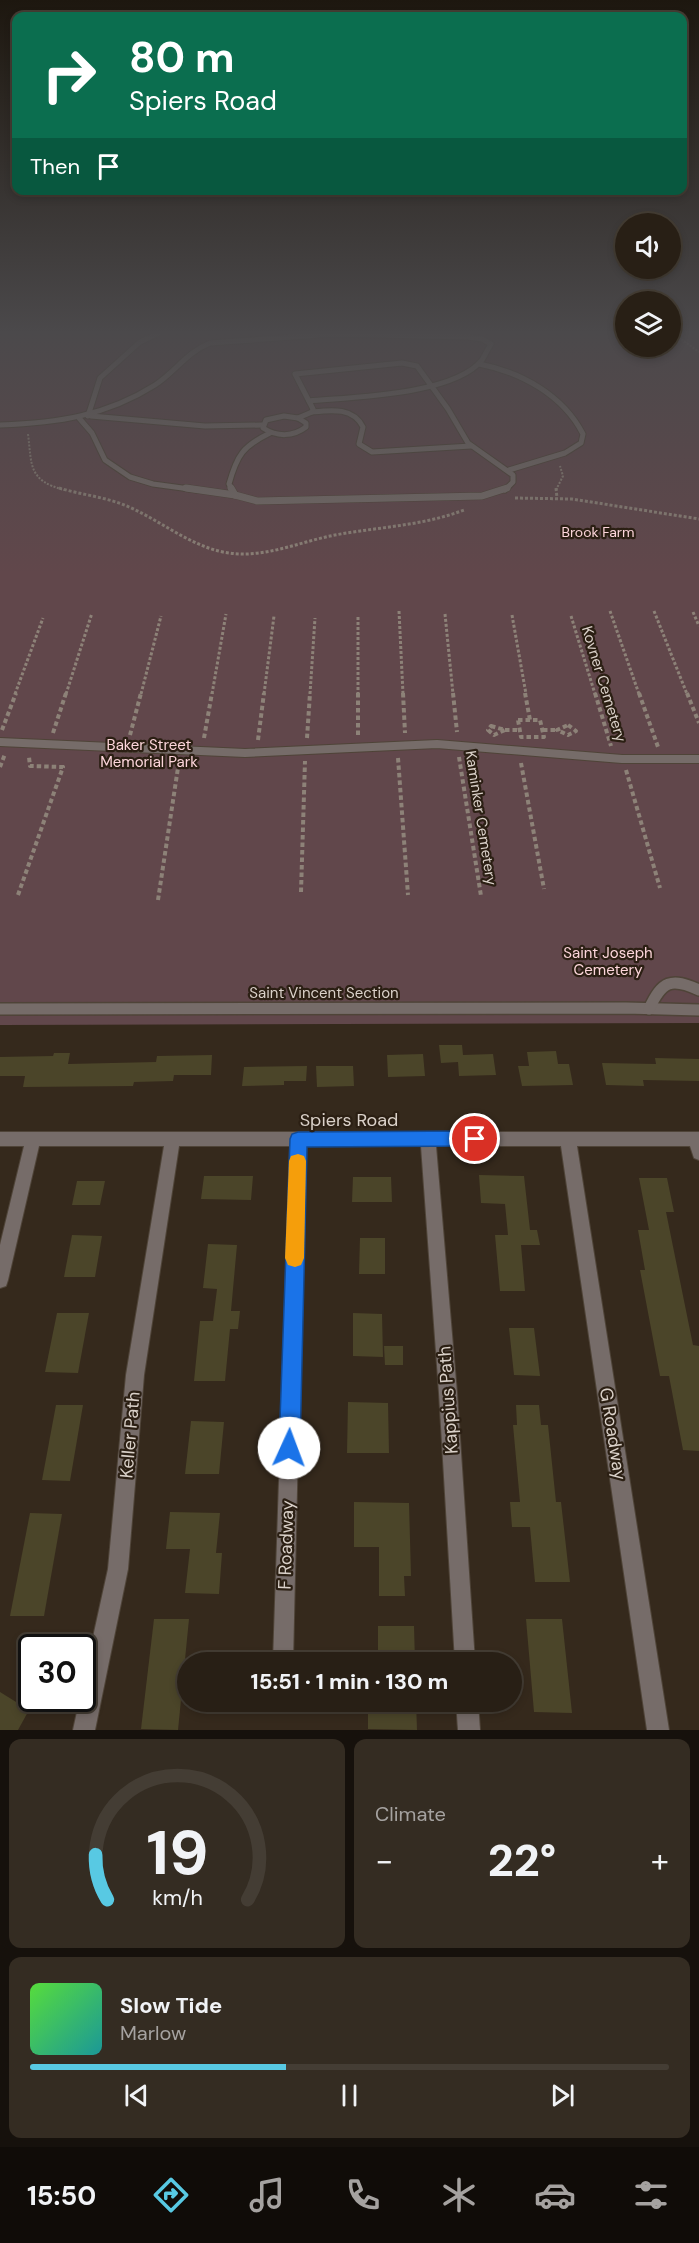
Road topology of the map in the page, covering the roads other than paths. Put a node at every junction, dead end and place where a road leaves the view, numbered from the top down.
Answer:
1 (90, 411) edge
2 (100, 411) edge
3 (448, 411) edge
4 (565, 411) edge
5 (312, 412) joint
6 (88, 416) junction
7 (79, 418) junction
8 (298, 418) junction
9 (0, 425) edge
10 (262, 425) junction
11 (270, 433) junction
12 (471, 446) junction
13 (509, 470) junction
14 (235, 495) junction
15 (0, 742) edge
16 (699, 759) edge
17 (699, 990) edge
18 (0, 1009) edge
19 (649, 1009) junction
20 (699, 1010) edge
21 (0, 1139) edge
22 (33, 1139) junction
23 (173, 1139) junction
24 (298, 1139) junction
25 (428, 1139) junction
26 (568, 1139) junction
27 (698, 1144) edge
28 (0, 1280) edge
29 (283, 1652) edge
30 (464, 1652) edge
31 (468, 1712) edge
32 (84, 1730) edge
33 (469, 1730) edge
34 (658, 1730) edge

1 - 6 lane
2 - 6 lane
3 - 12 lane
4 - 13 lane
5 - 8 lane
5 - 12 lane
6 - 7 lane
6 - 10 lane
7 - 9 lane
7 - 14 lane
8 - 10 lane
8 - 11 lane
10 - 11 lane
11 - 14 lane
12 - 13 lane
13 - 14 lane
15 - 16 lane
17 - 19 lane
18 - 19 lane, Saint Vincent Section
19 - 20 lane, Saint Vincent Section
21 - 22 street, Spiers Road
22 - 23 street, Spiers Road
22 - 28 street
23 - 24 street, Spiers Road
23 - 32 street, Keller Path
24 - 25 street, Spiers Road
24 - 29 street, F Roadway
25 - 26 street, Spiers Road
25 - 30 street, Kappius Path
26 - 27 street, Spiers Road
26 - 34 street, G Roadway
31 - 33 street

